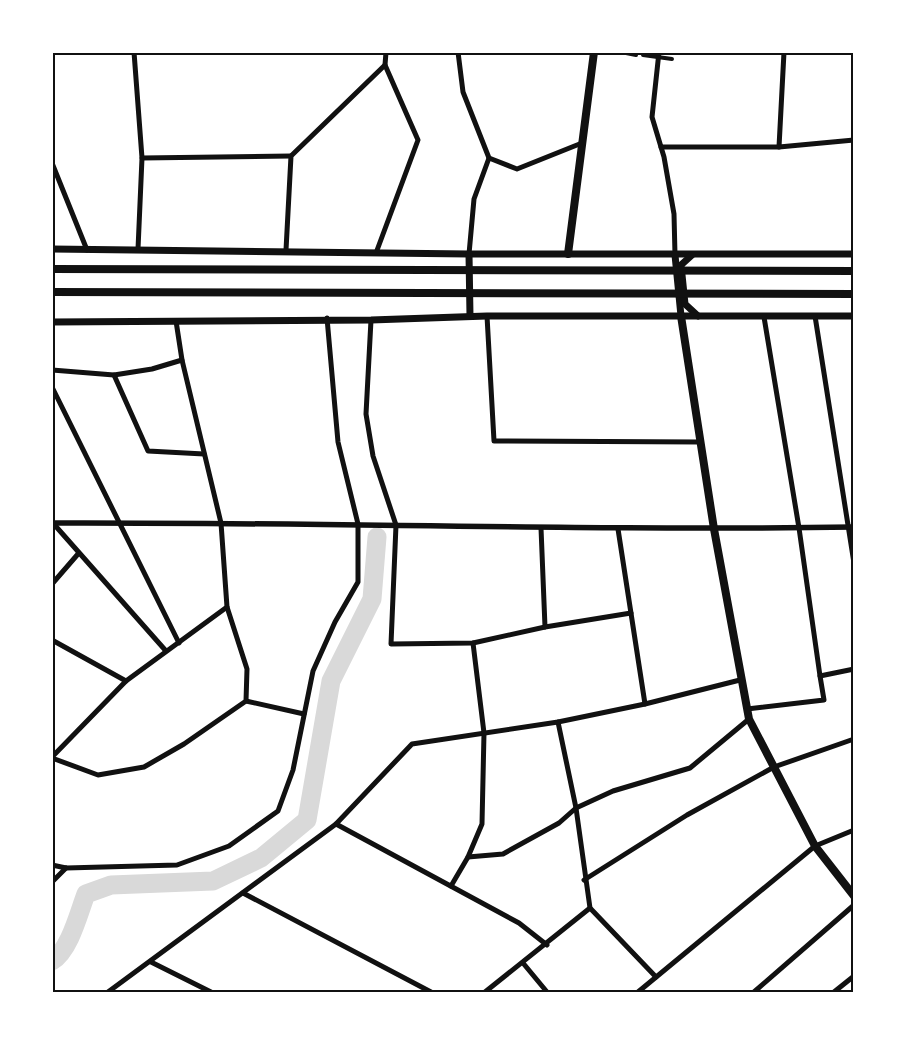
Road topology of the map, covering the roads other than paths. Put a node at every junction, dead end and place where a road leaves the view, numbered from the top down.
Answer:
1 (134, 52) edge
2 (386, 52) edge
3 (458, 52) edge
4 (594, 52) edge
5 (621, 52) edge
6 (659, 52) edge
7 (784, 52) edge
8 (636, 55) dead end
9 (642, 55) dead end
10 (672, 58) dead end
11 (385, 65) junction
12 (854, 140) edge
13 (582, 143) junction
14 (661, 147) junction
15 (779, 147) junction
16 (291, 156) junction
17 (142, 158) junction
18 (488, 158) junction
19 (52, 163) edge
20 (52, 249) edge
21 (138, 249) junction
22 (87, 250) junction
23 (286, 250) junction
24 (376, 253) junction
25 (469, 254) junction
26 (568, 254) junction
27 (854, 254) edge
28 (675, 255) junction
29 (692, 255) junction
30 (52, 269) edge
31 (854, 271) edge
32 (52, 292) edge
33 (854, 294) edge
34 (470, 316) junction
35 (487, 316) junction
36 (682, 316) junction
37 (698, 316) junction
38 (764, 316) junction
39 (815, 316) junction
40 (854, 316) edge
41 (328, 318) junction
42 (371, 320) junction
43 (176, 321) junction
44 (52, 322) edge
45 (182, 360) junction
46 (52, 370) edge
47 (114, 375) junction
48 (52, 388) edge
49 (699, 442) junction
50 (204, 454) junction
51 (53, 523) edge
52 (118, 523) junction
53 (221, 524) junction
54 (358, 524) junction
55 (396, 525) junction
56 (851, 527) edge
57 (541, 528) junction
58 (799, 528) junction
59 (618, 529) junction
60 (714, 529) junction
61 (78, 554) junction
62 (854, 563) edge
63 (52, 584) edge
64 (227, 607) junction
65 (631, 613) junction
66 (545, 627) junction
67 (52, 640) edge
68 (179, 642) junction
69 (474, 643) junction
70 (166, 651) junction
71 (854, 669) edge
72 (820, 676) junction
73 (740, 680) junction
74 (126, 681) junction
75 (246, 701) junction
76 (645, 704) junction
77 (747, 710) junction
78 (304, 714) junction
79 (749, 719) junction
80 (558, 722) junction
81 (484, 733) junction
82 (854, 739) edge
83 (52, 758) edge
84 (774, 767) junction
85 (576, 808) junction
86 (336, 824) junction
87 (854, 830) edge
88 (815, 846) junction
89 (468, 857) junction
90 (52, 865) edge
91 (66, 868) junction
92 (584, 880) junction
93 (52, 882) edge
94 (451, 886) junction
95 (243, 893) junction
96 (854, 896) edge
97 (854, 905) edge
98 (590, 908) junction
99 (547, 945) junction
100 (151, 962) junction
101 (523, 963) junction
102 (854, 976) edge
103 (656, 977) junction
104 (108, 992) edge
105 (212, 992) edge
106 (431, 992) edge
107 (485, 992) edge
108 (547, 992) edge
109 (638, 992) edge
110 (754, 992) edge
111 (834, 992) edge

1 - 17 street
2 - 11 street
3 - 18 street
4 - 13 main road
5 - 8 street
6 - 14 street
7 - 15 street
9 - 10 street
11 - 16 street
11 - 24 street
12 - 15 street
13 - 18 street
13 - 26 main road
14 - 15 street
14 - 28 street
16 - 17 street
16 - 23 street
17 - 21 street
18 - 25 street
19 - 22 street
20 - 22 main road
21 - 22 main road
21 - 23 main road
23 - 24 main road
24 - 25 main road
25 - 26 main road
25 - 34 main road
26 - 28 main road
27 - 29 main road
28 - 29 main road
28 - 36 main road
29 - 37 main road
30 - 31 main road
32 - 33 main road
34 - 35 main road
34 - 42 main road
35 - 36 main road
35 - 49 street
36 - 37 main road
36 - 49 main road
37 - 38 main road
38 - 39 main road
38 - 58 street
39 - 40 main road
39 - 56 street
41 - 42 main road
41 - 43 main road
41 - 54 street
42 - 55 street
43 - 44 main road
43 - 45 street
45 - 47 street
45 - 50 street
46 - 47 street
47 - 50 street
48 - 52 street
49 - 60 main road
50 - 53 street
51 - 52 street
51 - 61 street
52 - 53 street
52 - 68 street
53 - 54 street
53 - 64 street
54 - 55 street
54 - 78 street
55 - 57 street
55 - 69 street
56 - 58 street
56 - 62 street
57 - 59 street
57 - 66 street
58 - 60 street
58 - 72 street
59 - 60 street
59 - 65 street
60 - 73 main road
61 - 63 street
61 - 70 street
64 - 68 street
64 - 75 street
65 - 66 street
65 - 76 street
66 - 69 street
67 - 74 street
68 - 70 street
69 - 81 street
70 - 74 street
71 - 72 street
72 - 77 street
73 - 76 street
73 - 77 main road
74 - 83 street
75 - 78 street
75 - 83 street
76 - 80 street
77 - 79 main road
78 - 91 street
79 - 84 main road
79 - 85 street
80 - 81 street
80 - 85 street
81 - 86 street
81 - 89 street
82 - 84 street
84 - 88 main road
84 - 92 street
85 - 89 street
85 - 92 street
86 - 94 street
86 - 95 street
87 - 88 street
88 - 96 main road
88 - 103 street
89 - 94 street
90 - 91 street
91 - 93 street
92 - 98 street
94 - 99 street
95 - 100 street
95 - 106 street
97 - 110 street
98 - 99 street
98 - 103 street
99 - 101 street
100 - 104 street
100 - 105 street
101 - 107 street
101 - 108 street
102 - 111 street
103 - 109 street

